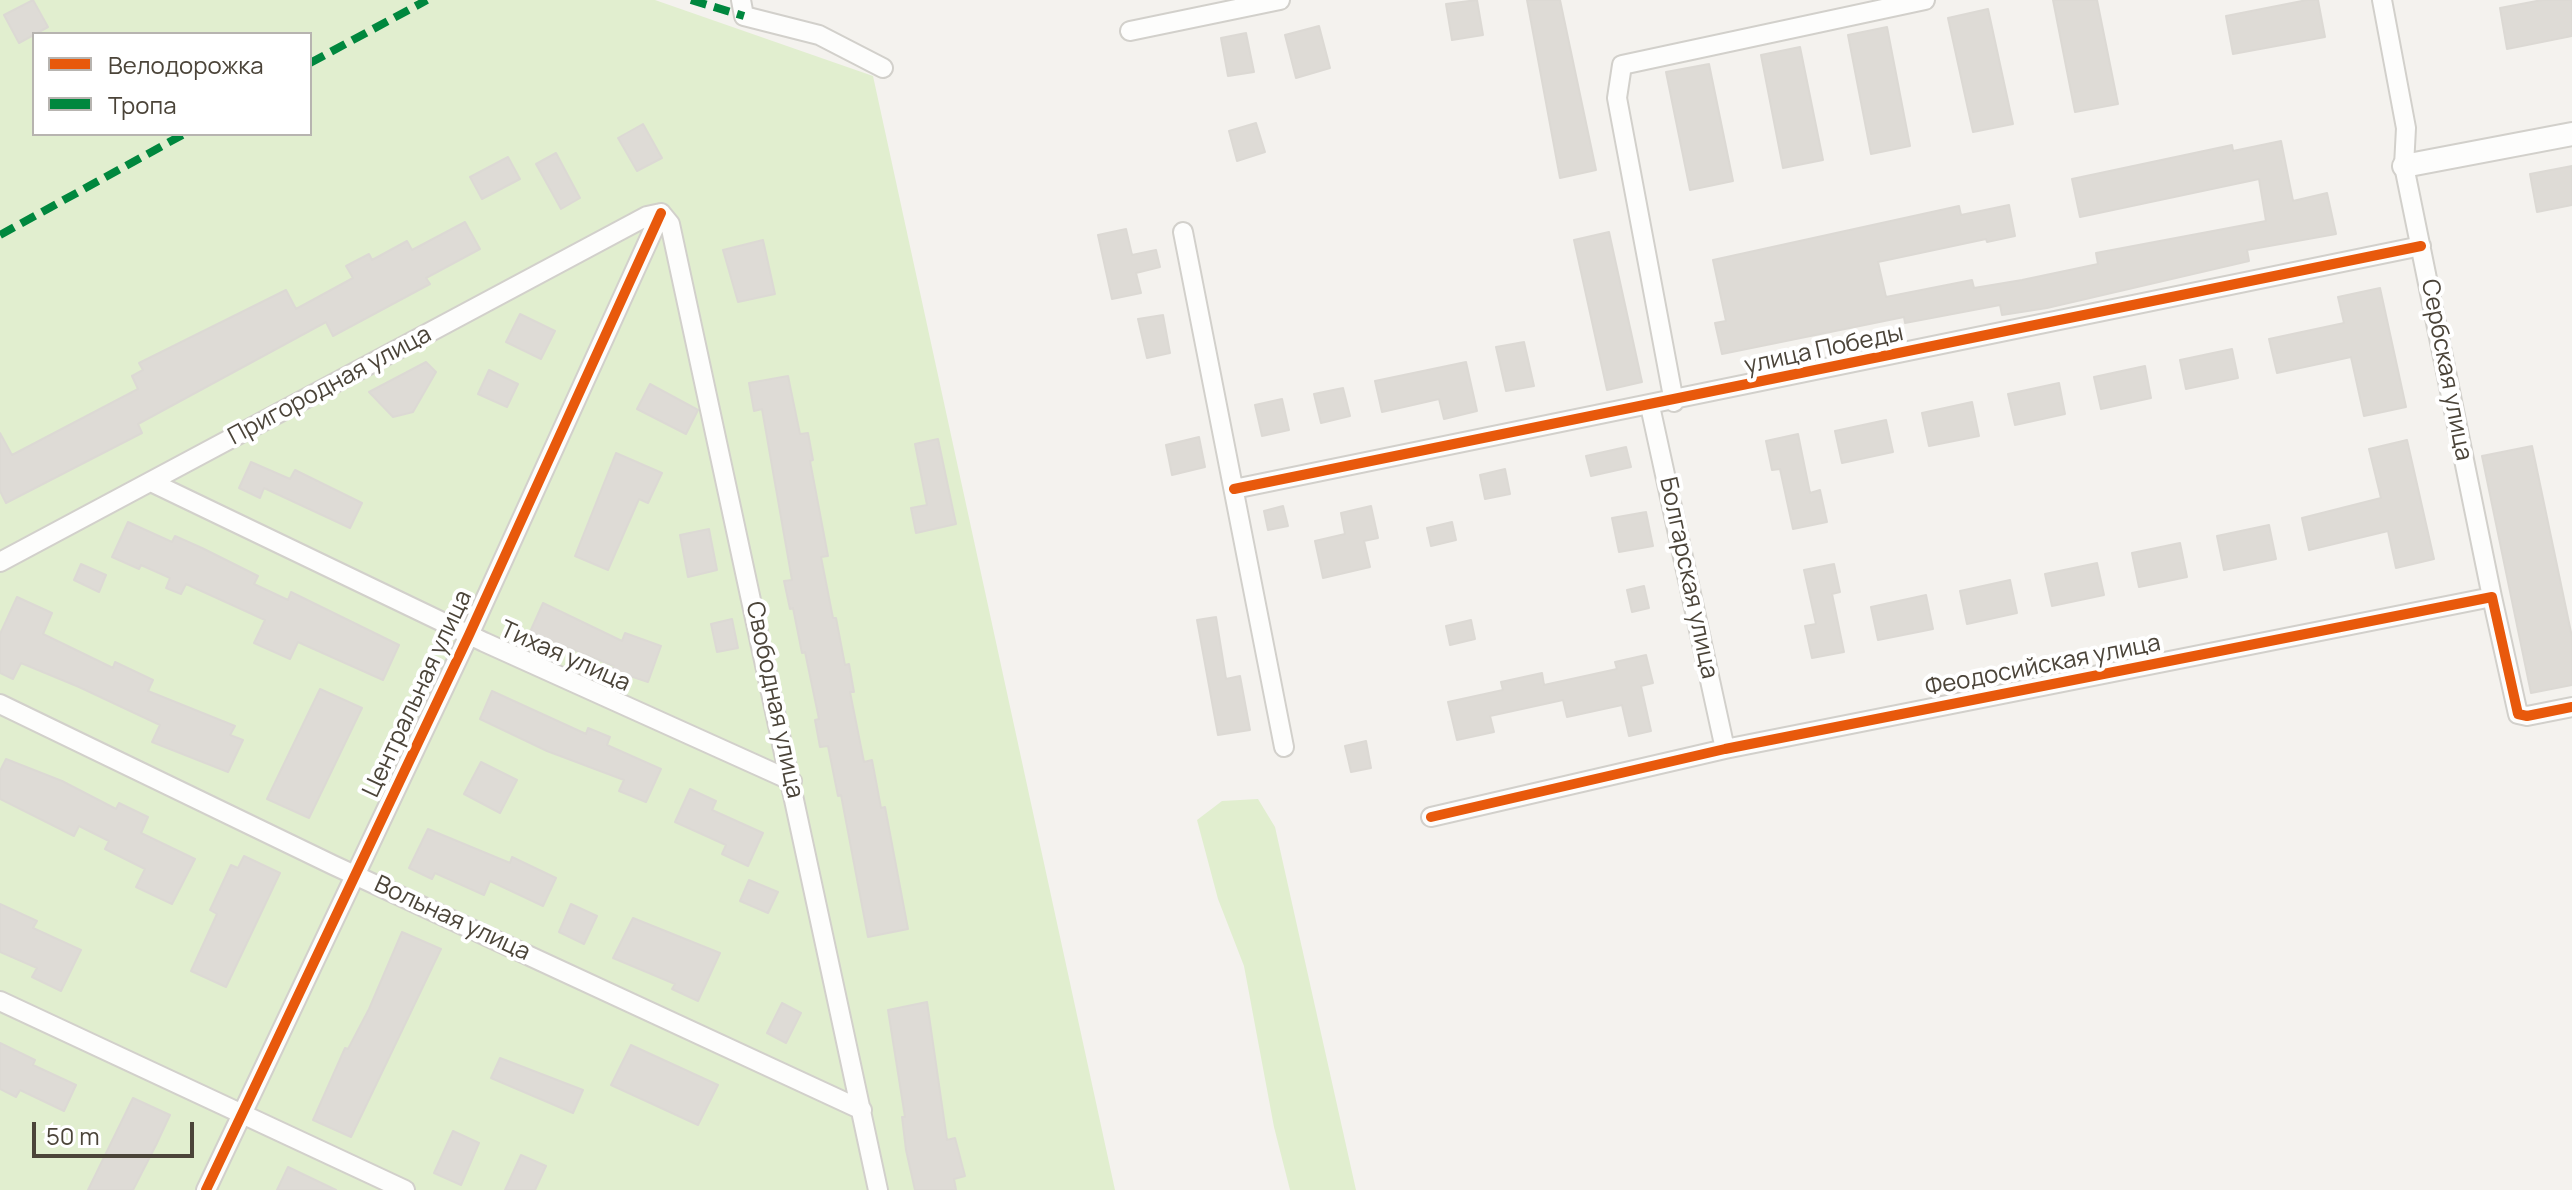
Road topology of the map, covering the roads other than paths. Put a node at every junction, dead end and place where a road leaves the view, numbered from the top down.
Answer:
1 (1280, 0) edge
2 (1925, 0) edge
3 (2382, 0) edge
4 (743, 8) edge
5 (1130, 31) dead end
6 (883, 68) dead end
7 (2572, 134) edge
8 (2404, 166) junction
9 (661, 213) junction
10 (1183, 232) dead end
11 (2421, 246) junction
12 (1674, 402) junction
13 (1650, 406) junction
14 (151, 482) junction
15 (1234, 489) junction
16 (0, 562) edge
17 (2492, 597) junction
18 (469, 635) junction
19 (0, 704) edge
20 (2572, 707) edge
21 (1284, 747) dead end
22 (1725, 749) junction
23 (792, 781) junction
24 (1431, 817) dead end
25 (356, 875) junction
26 (0, 1001) edge
27 (862, 1110) junction
28 (241, 1114) junction
29 (206, 1190) edge
30 (405, 1190) edge
31 (878, 1190) edge

1 - 5 street
2 - 12 street
3 - 8 street, Сербская улица
4 - 6 street
7 - 8 street
8 - 11 street, Сербская улица
9 - 14 street, Пригородная улица
9 - 18 street, Центральная улица
9 - 23 street, Свободная улица
10 - 15 street
11 - 12 street, улица Победы
11 - 17 street, Сербская улица
12 - 13 street, улица Победы
13 - 15 street, улица Победы
13 - 22 street, Болгарская улица
14 - 16 street, Пригородная улица
14 - 18 street, Тихая улица
15 - 21 street
17 - 20 street
17 - 22 street, Феодосийская улица
18 - 23 street, Тихая улица
18 - 25 street, Центральная улица
19 - 25 street, Вольная улица
22 - 24 street, Феодосийская улица
23 - 27 street, Свободная улица
25 - 27 street, Вольная улица
25 - 28 street, Центральная улица
26 - 28 street
27 - 31 street, Свободная улица
28 - 29 street, Центральная улица
28 - 30 street

